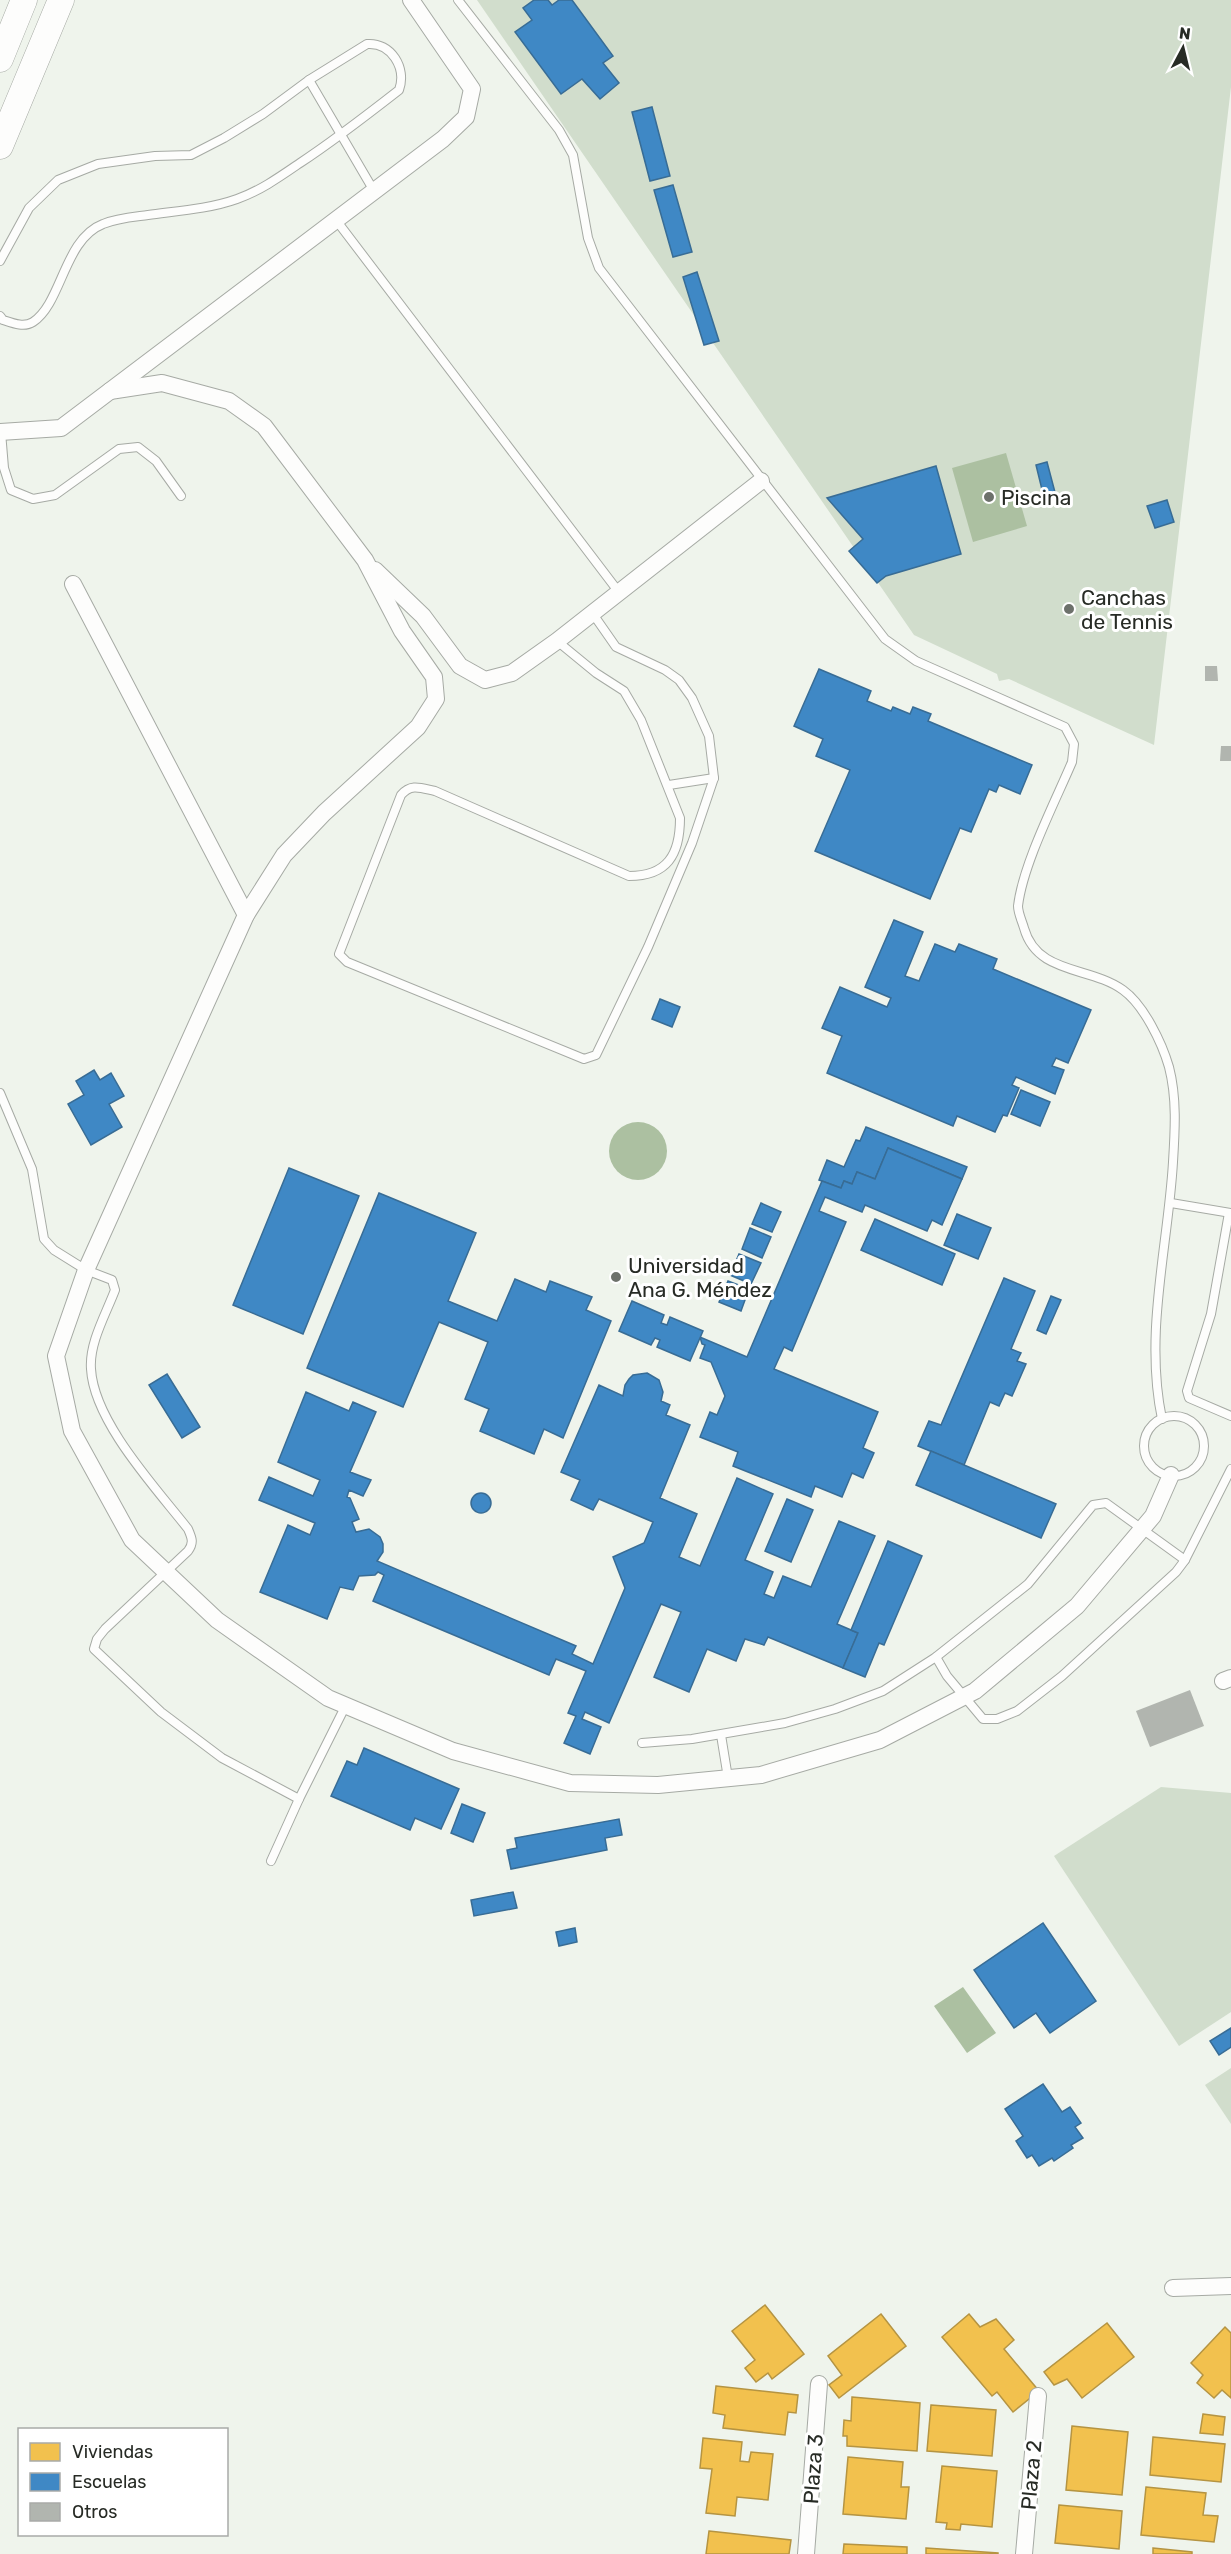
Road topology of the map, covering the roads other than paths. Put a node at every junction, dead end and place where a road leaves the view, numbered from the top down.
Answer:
1 (24, 0) edge
2 (61, 0) edge
3 (411, 0) edge
4 (459, 0) edge
5 (0, 59) edge
6 (309, 80) junction
7 (342, 135) junction
8 (0, 146) edge
9 (374, 191) junction
10 (336, 220) junction
11 (0, 261) edge
12 (0, 316) edge
13 (110, 391) junction
14 (1, 432) edge
15 (762, 481) junction
16 (181, 496) dead end
17 (365, 560) junction
18 (73, 584) dead end
19 (618, 591) junction
20 (593, 614) junction
21 (557, 641) junction
22 (714, 778) junction
23 (669, 785) junction
24 (246, 915) junction
25 (0, 1093) edge
26 (1171, 1203) junction
27 (1230, 1213) edge
28 (86, 1270) junction
29 (1231, 1416) edge
30 (1162, 1419) junction
31 (1231, 1469) edge
32 (1171, 1475) junction
33 (1142, 1529) junction
34 (1185, 1560) junction
35 (167, 1573) junction
36 (936, 1657) junction
37 (964, 1698) junction
38 (346, 1705) junction
39 (721, 1735) junction
40 (642, 1743) dead end
41 (728, 1778) junction
42 (299, 1799) junction
43 (271, 1861) dead end
44 (1231, 2286) edge
45 (1173, 2288) dead end
46 (819, 2384) dead end
47 (1038, 2396) dead end
48 (806, 2554) edge
49 (1024, 2554) edge

1 - 5 main road
2 - 8 main road
3 - 9 street
4 - 15 lane
6 - 7 lane
6 - 7 lane
6 - 11 lane
7 - 9 lane
7 - 12 lane
9 - 10 street
10 - 13 street
10 - 19 lane
13 - 14 street
13 - 17 street
14 - 16 lane
15 - 19 street
15 - 26 lane
17 - 21 street
17 - 24 street
18 - 24 street
19 - 20 street
20 - 21 street
20 - 22 lane
21 - 23 lane
22 - 23 lane
22 - 23 lane
24 - 28 street
25 - 28 lane
26 - 27 lane
26 - 30 lane
27 - 29 lane
28 - 35 street
28 - 35 lane
30 - 32 lane
30 - 32 lane
31 - 34 lane
32 - 33 street
33 - 34 lane
33 - 36 lane
33 - 37 street
34 - 37 lane
35 - 38 street
35 - 42 lane
36 - 37 lane
36 - 39 lane
37 - 41 street
38 - 41 street
38 - 42 lane
39 - 40 lane
39 - 41 lane
42 - 43 lane
44 - 45 street
46 - 48 street, Plaza 3
47 - 49 street, Plaza 2

